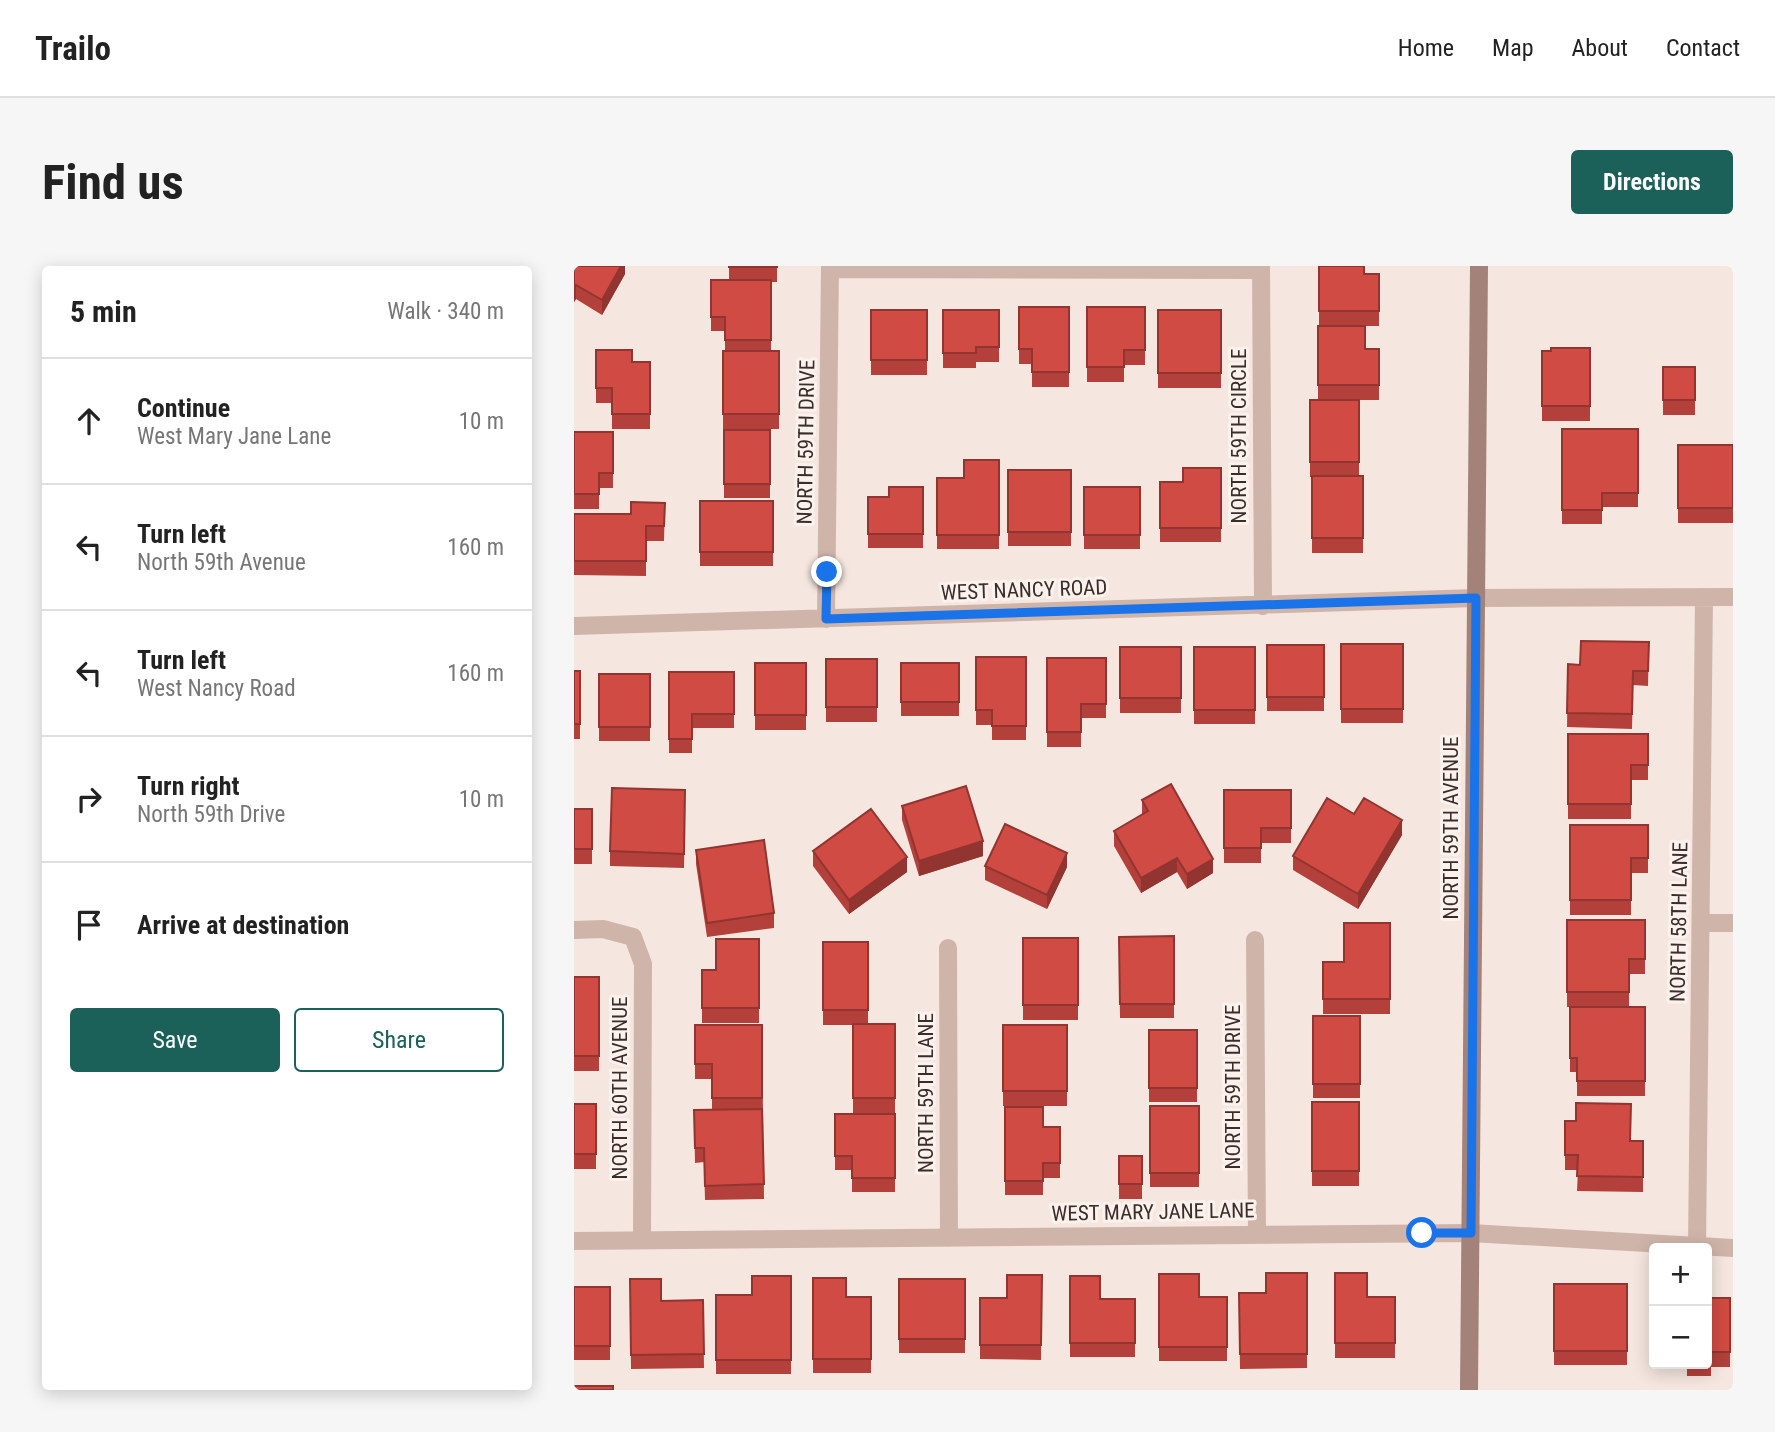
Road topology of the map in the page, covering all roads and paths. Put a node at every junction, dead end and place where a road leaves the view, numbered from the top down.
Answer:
1 (1479, 266) edge
2 (830, 267) edge
3 (1261, 268) edge
4 (1704, 597) junction
5 (1733, 597) edge
6 (1476, 598) junction
7 (1263, 606) junction
8 (826, 619) junction
9 (574, 626) edge
10 (1702, 923) junction
11 (1733, 923) edge
12 (574, 930) edge
13 (1255, 940) dead end
14 (948, 948) dead end
15 (1257, 1233) junction
16 (1471, 1233) junction
17 (949, 1238) junction
18 (642, 1240) junction
19 (574, 1241) edge
20 (1698, 1243) edge
21 (1649, 1245) edge
22 (1712, 1248) edge
23 (1733, 1248) edge
24 (1469, 1390) edge

1 - 6 main road, NORTH 59TH AVENUE
2 - 3 street
2 - 8 street, NORTH 59TH DRIVE
3 - 7 street, NORTH 59TH CIRCLE
4 - 5 street, WEST NANCY ROAD
4 - 6 street, WEST NANCY ROAD
4 - 10 street, NORTH 58TH LANE
6 - 7 street, WEST NANCY ROAD
6 - 16 main road, NORTH 59TH AVENUE
7 - 8 street, WEST NANCY ROAD
8 - 9 street, WEST NANCY ROAD
10 - 11 street
10 - 20 street, NORTH 58TH LANE
12 - 18 street, NORTH 60TH AVENUE
13 - 15 street, NORTH 59TH DRIVE
14 - 17 street, NORTH 59TH LANE
15 - 16 street, WEST MARY JANE LANE
15 - 17 street, WEST MARY JANE LANE
16 - 21 street, WEST MARY JANE LANE
16 - 24 main road, NORTH 59TH AVENUE
17 - 18 street, WEST MARY JANE LANE
18 - 19 street, WEST MARY JANE LANE
22 - 23 street, WEST MARY JANE LANE

